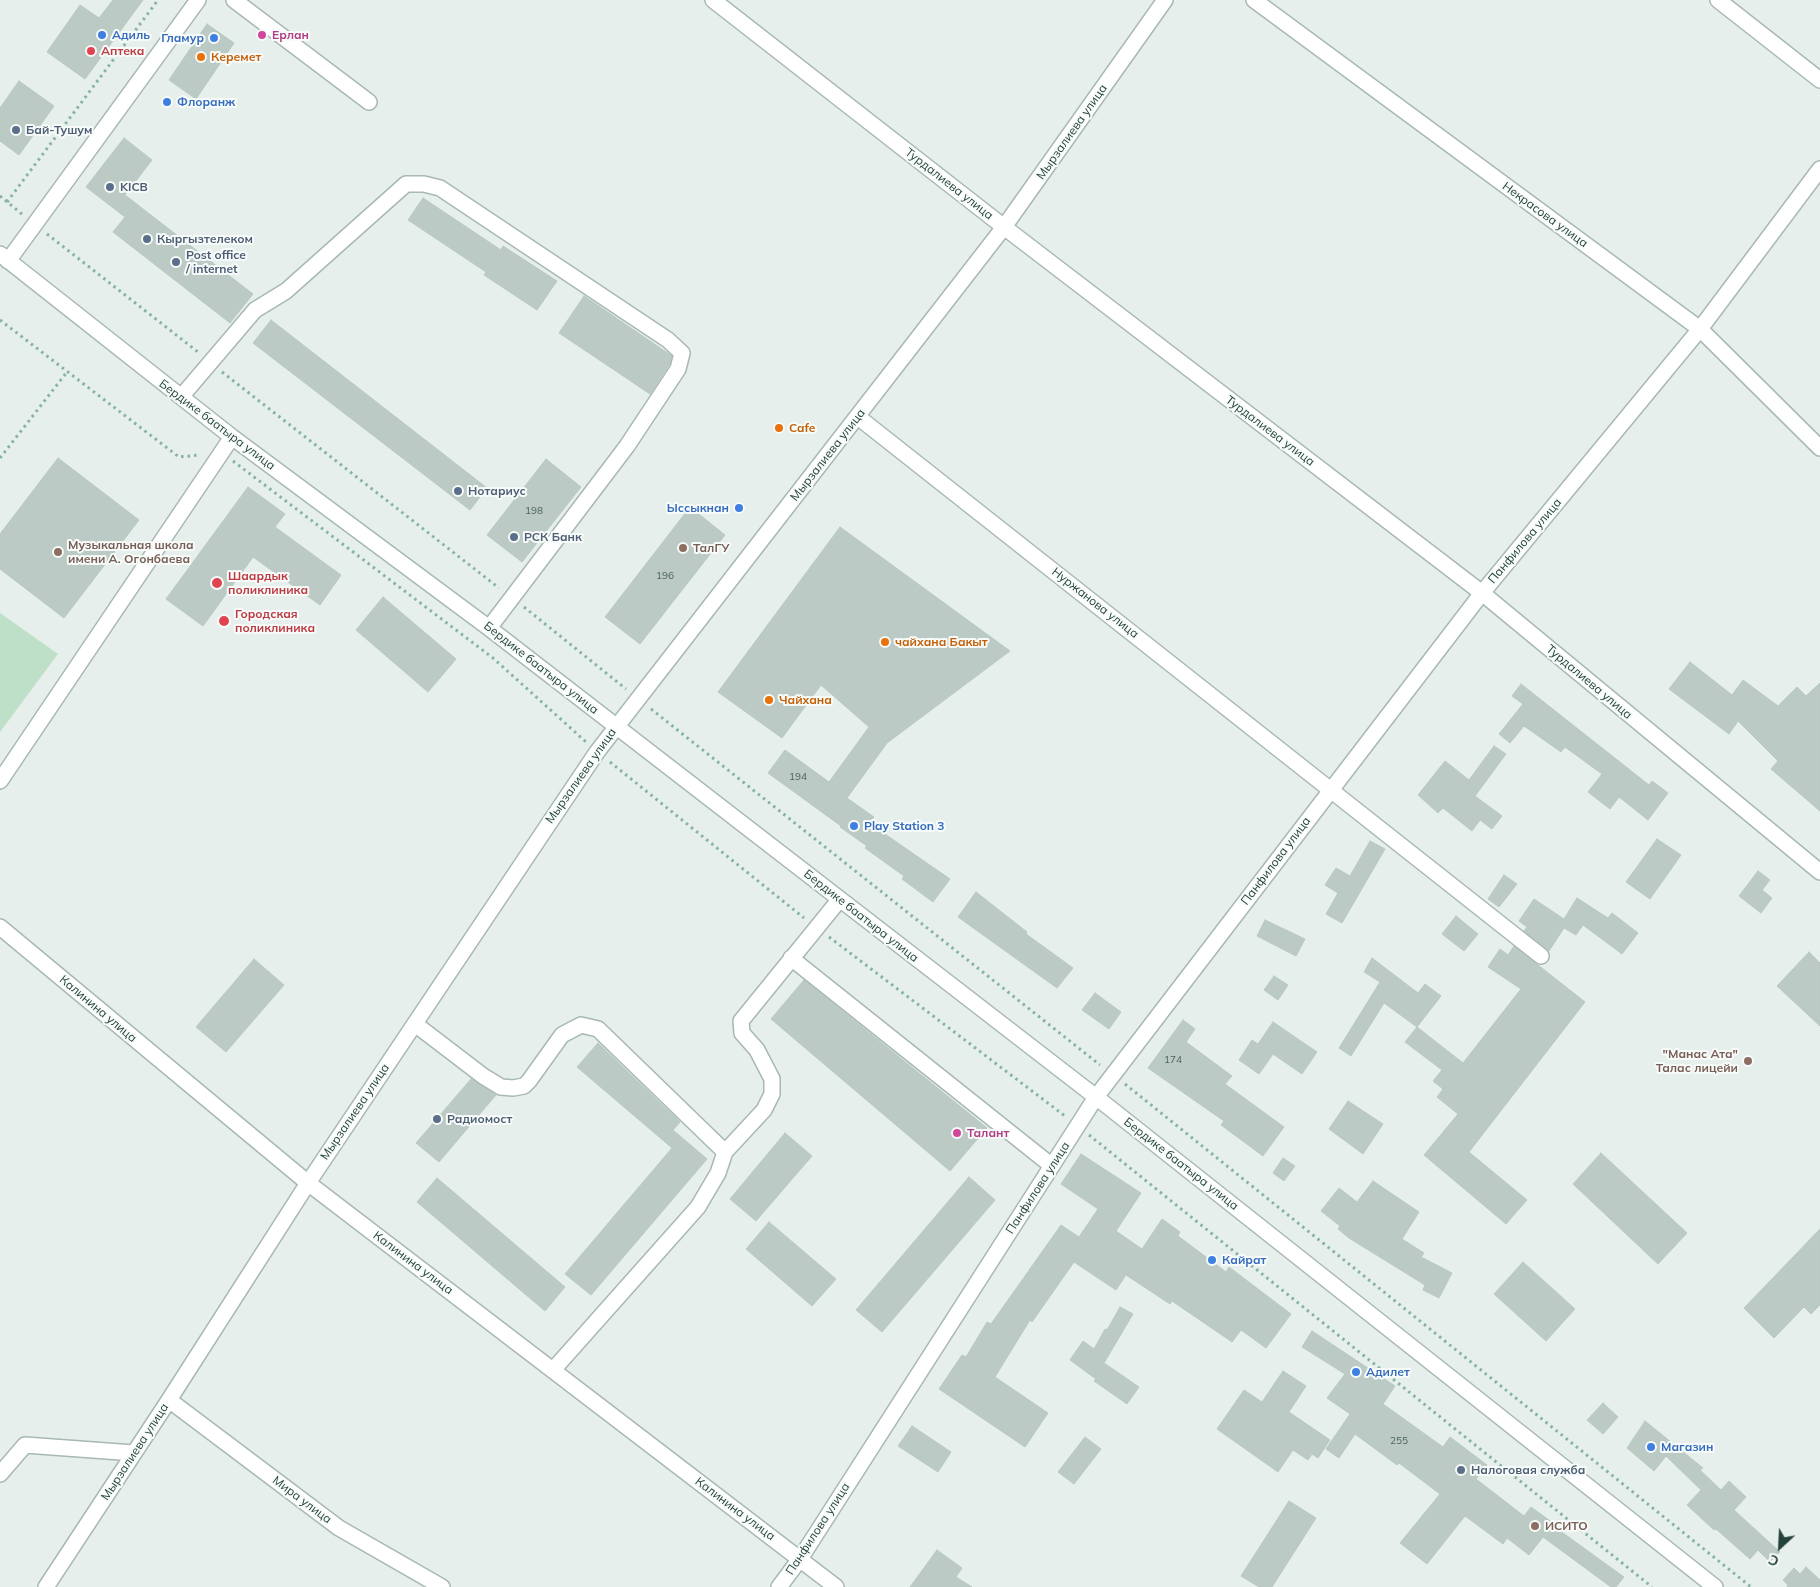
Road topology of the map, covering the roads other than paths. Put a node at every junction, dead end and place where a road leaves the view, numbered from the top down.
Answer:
1 (198, 0) edge
2 (234, 0) edge
3 (713, 0) edge
4 (1165, 0) edge
5 (1254, 0) edge
6 (1718, 0) edge
7 (1820, 80) edge
8 (369, 102) dead end
9 (1820, 169) edge
10 (1004, 227) junction
11 (4, 257) edge
12 (1700, 330) junction
13 (181, 397) junction
14 (858, 417) junction
15 (232, 437) junction
16 (1820, 448) edge
17 (1482, 593) junction
18 (489, 628) junction
19 (616, 726) junction
20 (0, 781) edge
21 (1331, 790) junction
22 (1820, 872) edge
23 (840, 899) junction
24 (0, 928) edge
25 (1541, 956) dead end
26 (792, 958) junction
27 (415, 1024) junction
28 (1096, 1097) junction
29 (725, 1152) junction
30 (1052, 1166) junction
31 (308, 1183) junction
32 (553, 1370) junction
33 (169, 1400) junction
34 (134, 1452) junction
35 (0, 1474) edge
36 (800, 1559) junction
37 (46, 1587) edge
38 (442, 1587) edge
39 (779, 1587) edge
40 (836, 1587) edge
41 (1715, 1587) edge

1 - 11 street
2 - 8 street
3 - 10 street, Турдалиева улица
4 - 10 street, Мырзалиева улица
5 - 12 street, Некрасова улица
6 - 7 street
9 - 12 street, Панфилова улица
10 - 14 street, Мырзалиева улица
10 - 17 street, Турдалиева улица
11 - 13 street, Бердике баатыра улица
12 - 16 street, Некрасова улица
12 - 17 street, Панфилова улица
13 - 15 street, Бердике баатыра улица
13 - 18 street
14 - 19 street, Мырзалиева улица
14 - 21 street, Нуржанова улица
15 - 18 street, Бердике баатыра улица
15 - 20 street
17 - 21 street, Панфилова улица
17 - 22 street, Турдалиева улица
18 - 19 street, Бердике баатыра улица
19 - 23 street, Бердике баатыра улица
19 - 27 street, Мырзалиева улица
21 - 25 street, Нуржанова улица
21 - 28 street, Панфилова улица
23 - 26 street
23 - 28 street, Бердике баатыра улица
24 - 31 street, Калинина улица
26 - 29 street
26 - 30 street
27 - 29 street
27 - 31 street, Мырзалиева улица
28 - 30 street, Панфилова улица
28 - 41 street, Бердике баатыра улица
29 - 32 street
30 - 36 street, Панфилова улица
31 - 32 street, Калинина улица
31 - 33 street, Мырзалиева улица
32 - 36 street, Калинина улица
33 - 34 street, Мырзалиева улица
33 - 38 street, Мира улица
34 - 35 street
34 - 37 street, Мырзалиева улица
36 - 39 street, Панфилова улица
36 - 40 street, Калинина улица

